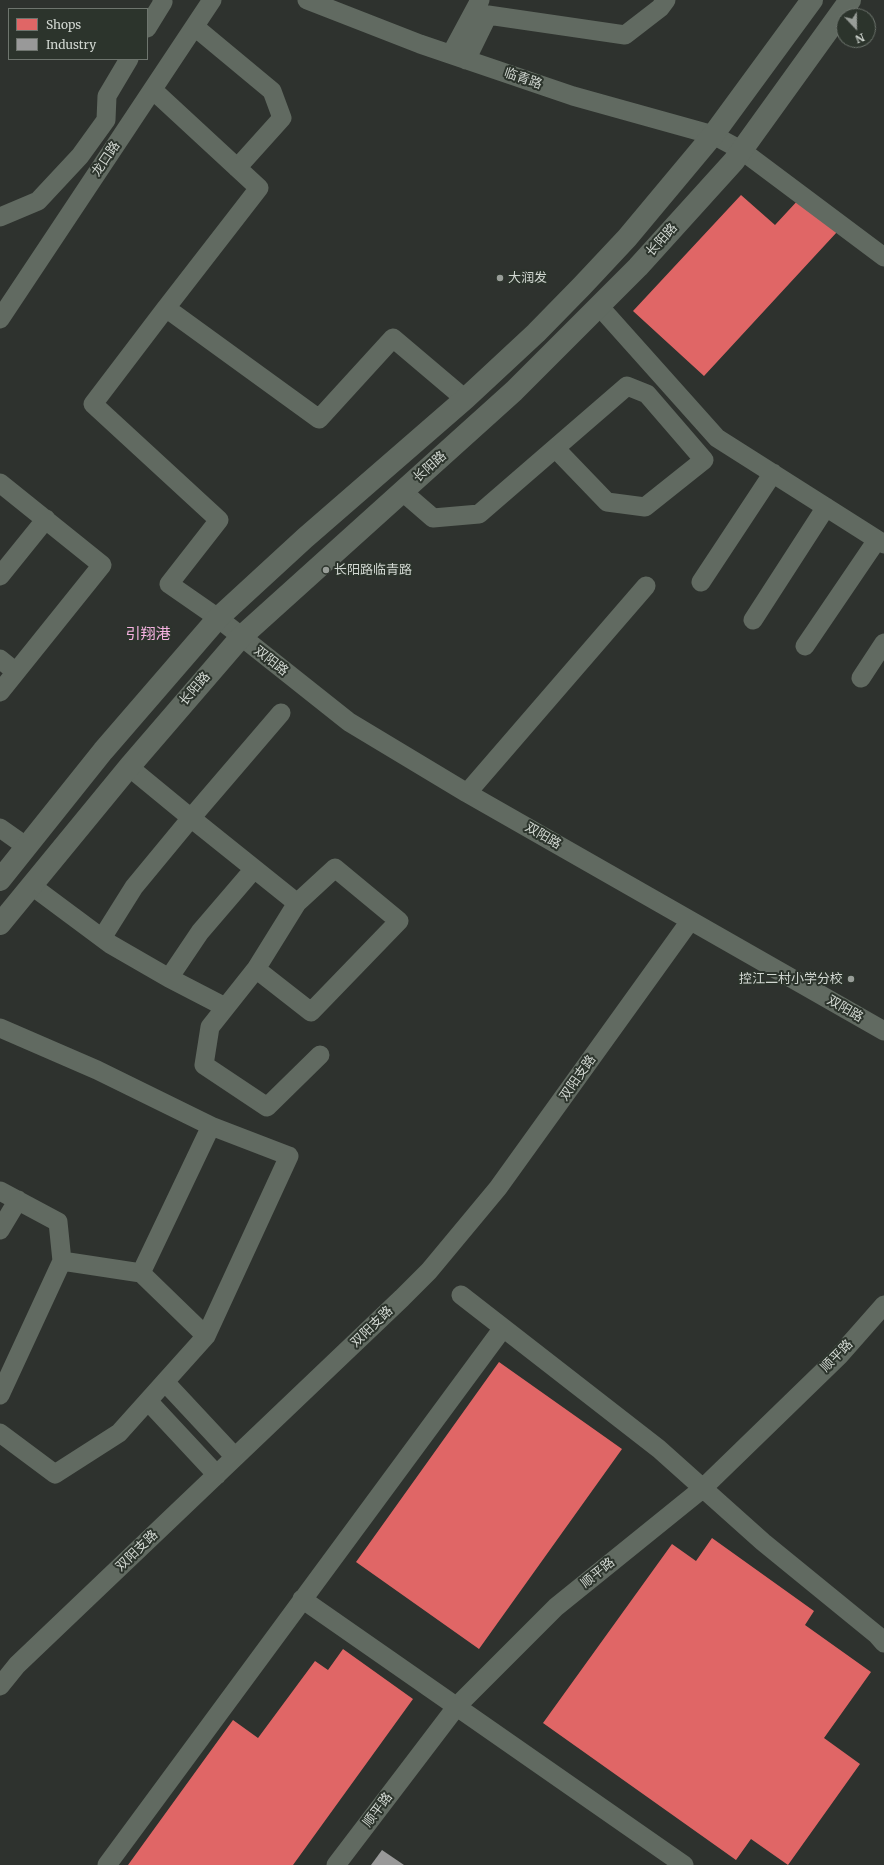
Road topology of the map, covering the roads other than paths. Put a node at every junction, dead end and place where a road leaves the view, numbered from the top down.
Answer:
1 (162, 0) edge
2 (212, 0) edge
3 (307, 0) edge
4 (480, 0) edge
5 (666, 0) edge
6 (812, 0) edge
7 (850, 0) edge
8 (148, 26) edge
9 (195, 27) junction
10 (459, 57) junction
11 (128, 60) edge
12 (153, 90) junction
13 (713, 135) junction
14 (741, 150) junction
15 (237, 168) junction
16 (0, 217) edge
17 (884, 257) edge
18 (599, 306) junction
19 (166, 308) junction
20 (0, 319) edge
21 (465, 398) junction
22 (555, 448) junction
23 (773, 473) junction
24 (0, 483) edge
25 (403, 492) junction
26 (826, 507) junction
27 (46, 519) junction
28 (881, 542) edge
29 (0, 576) edge
30 (701, 582) dead end
31 (646, 586) dead end
32 (218, 618) junction
33 (754, 620) dead end
34 (241, 637) junction
35 (884, 643) edge
36 (805, 646) dead end
37 (0, 659) edge
38 (16, 672) junction
39 (861, 678) dead end
40 (0, 692) edge
41 (281, 713) dead end
42 (129, 767) junction
43 (467, 792) junction
44 (191, 818) junction
45 (0, 828) edge
46 (27, 847) junction
47 (254, 869) junction
48 (0, 880) edge
49 (32, 886) junction
50 (297, 903) junction
51 (690, 921) junction
52 (0, 924) edge
53 (102, 938) junction
54 (256, 969) junction
55 (169, 978) junction
56 (226, 1008) junction
57 (0, 1028) edge
58 (884, 1031) edge
59 (320, 1055) dead end
60 (210, 1126) junction
61 (0, 1191) edge
62 (18, 1200) junction
63 (0, 1230) edge
64 (62, 1261) junction
65 (141, 1273) junction
66 (461, 1295) dead end
67 (884, 1305) edge
68 (503, 1328) junction
69 (206, 1336) junction
70 (165, 1382) junction
71 (0, 1395) edge
72 (148, 1401) junction
73 (0, 1433) edge
74 (235, 1457) junction
75 (217, 1475) junction
76 (702, 1489) junction
77 (302, 1599) junction
78 (884, 1643) edge
79 (0, 1686) edge
80 (457, 1706) junction
81 (107, 1865) edge
82 (336, 1865) edge
83 (684, 1865) edge

1 - 8 street
2 - 9 street, 龙口路
3 - 10 street, 临青路
4 - 10 street
5 - 10 street
6 - 13 main road, 长阳路
7 - 14 main road, 长阳路
9 - 12 street, 龙口路
9 - 15 street
10 - 13 street, 临青路
11 - 16 street
12 - 15 street
12 - 20 street, 龙口路
13 - 14 street, 临青路
13 - 21 main road, 长阳路
14 - 17 street, 临青路
14 - 18 main road, 长阳路
15 - 19 street
18 - 23 street
18 - 25 main road, 长阳路
19 - 21 street
19 - 32 street, 双阳路
21 - 32 main road, 长阳路
22 - 22 street
22 - 25 street
23 - 26 street
23 - 30 street
24 - 27 street
25 - 34 main road, 长阳路
26 - 28 street
26 - 33 street
27 - 29 street
27 - 38 street
28 - 36 street
31 - 43 street
32 - 34 street, 双阳路
32 - 46 main road, 长阳路
34 - 42 main road, 长阳路
34 - 43 street, 双阳路
35 - 39 street
37 - 38 street
38 - 40 street
41 - 44 street
42 - 44 street
42 - 49 main road, 长阳路
43 - 51 street, 双阳路
44 - 47 street
44 - 53 street
45 - 46 street
46 - 48 main road, 长阳路
47 - 50 street
47 - 55 street
49 - 52 main road, 长阳路
49 - 53 street
50 - 54 street
50 - 54 street
51 - 58 street, 双阳路
51 - 74 street, 双阳支路
53 - 55 street
54 - 56 street
55 - 56 street
56 - 59 street
57 - 60 street
60 - 65 street
60 - 69 street
61 - 62 street
62 - 63 street
62 - 64 street
64 - 65 street
64 - 71 street
65 - 69 street
66 - 68 street
67 - 76 street, 顺平路
68 - 76 street
68 - 77 street
69 - 70 street
70 - 72 street
70 - 74 street
72 - 73 street
72 - 75 street
74 - 75 street, 双阳支路
75 - 79 street, 双阳支路
76 - 78 street
76 - 80 street, 顺平路
77 - 80 street
77 - 81 street
80 - 82 street, 顺平路
80 - 83 street

